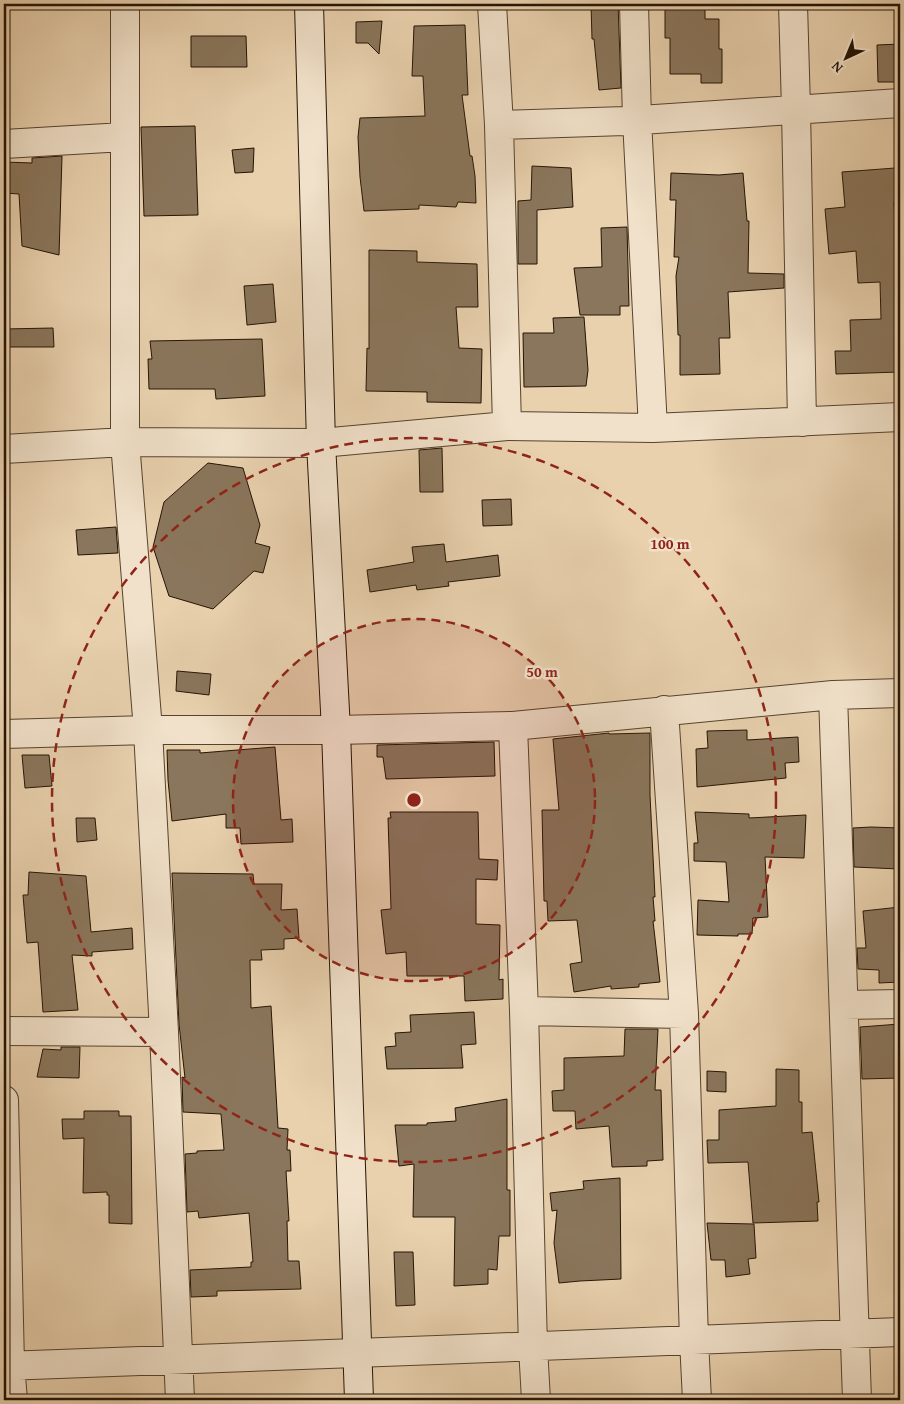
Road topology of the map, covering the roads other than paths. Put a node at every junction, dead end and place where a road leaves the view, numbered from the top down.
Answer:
1 (125, 4) edge
2 (308, 4) edge
3 (492, 4) edge
4 (634, 4) edge
5 (792, 4) edge
6 (900, 103) edge
7 (796, 109) junction
8 (637, 120) junction
9 (499, 125) junction
10 (124, 137) junction
11 (4, 144) edge
12 (900, 417) edge
13 (802, 422) junction
14 (507, 426) junction
15 (653, 428) junction
16 (125, 442) junction
17 (321, 443) junction
18 (4, 449) edge
19 (900, 693) edge
20 (833, 695) junction
21 (664, 710) junction
22 (513, 726) junction
23 (148, 730) junction
24 (336, 730) junction
25 (4, 734) edge
26 (900, 1004) edge
27 (844, 1005) junction
28 (524, 1011) junction
29 (684, 1014) junction
30 (4, 1031) edge
31 (164, 1032) junction
32 (4, 1100) edge
33 (900, 1332) edge
34 (856, 1334) junction
35 (694, 1340) junction
36 (533, 1347) junction
37 (357, 1354) junction
38 (179, 1358) junction
39 (7, 1366) edge
40 (12, 1400) edge
41 (180, 1400) edge
42 (359, 1400) edge
43 (536, 1400) edge
44 (697, 1400) edge
45 (857, 1400) edge

1 - 10 street
2 - 17 street
3 - 9 street
4 - 8 street
5 - 7 street
6 - 7 street
7 - 8 street
7 - 13 street
8 - 9 street
8 - 15 street
9 - 14 street
10 - 11 street
10 - 16 street
12 - 13 street
13 - 15 street
14 - 15 street
14 - 17 street
16 - 17 street
16 - 18 street
16 - 23 street
17 - 24 street
19 - 20 street
20 - 21 street
20 - 27 street
21 - 22 street
21 - 29 street
22 - 24 street
22 - 28 street
23 - 24 street
23 - 25 street
23 - 31 street
24 - 37 street
26 - 27 street
27 - 34 street
28 - 29 street
28 - 36 street
29 - 35 street
30 - 31 street
31 - 38 street
32 - 39 street
33 - 34 street
34 - 35 street
34 - 45 street
35 - 36 street
35 - 44 street
36 - 37 street
36 - 43 street
37 - 38 street
37 - 42 street
38 - 39 street
38 - 41 street
39 - 40 street

